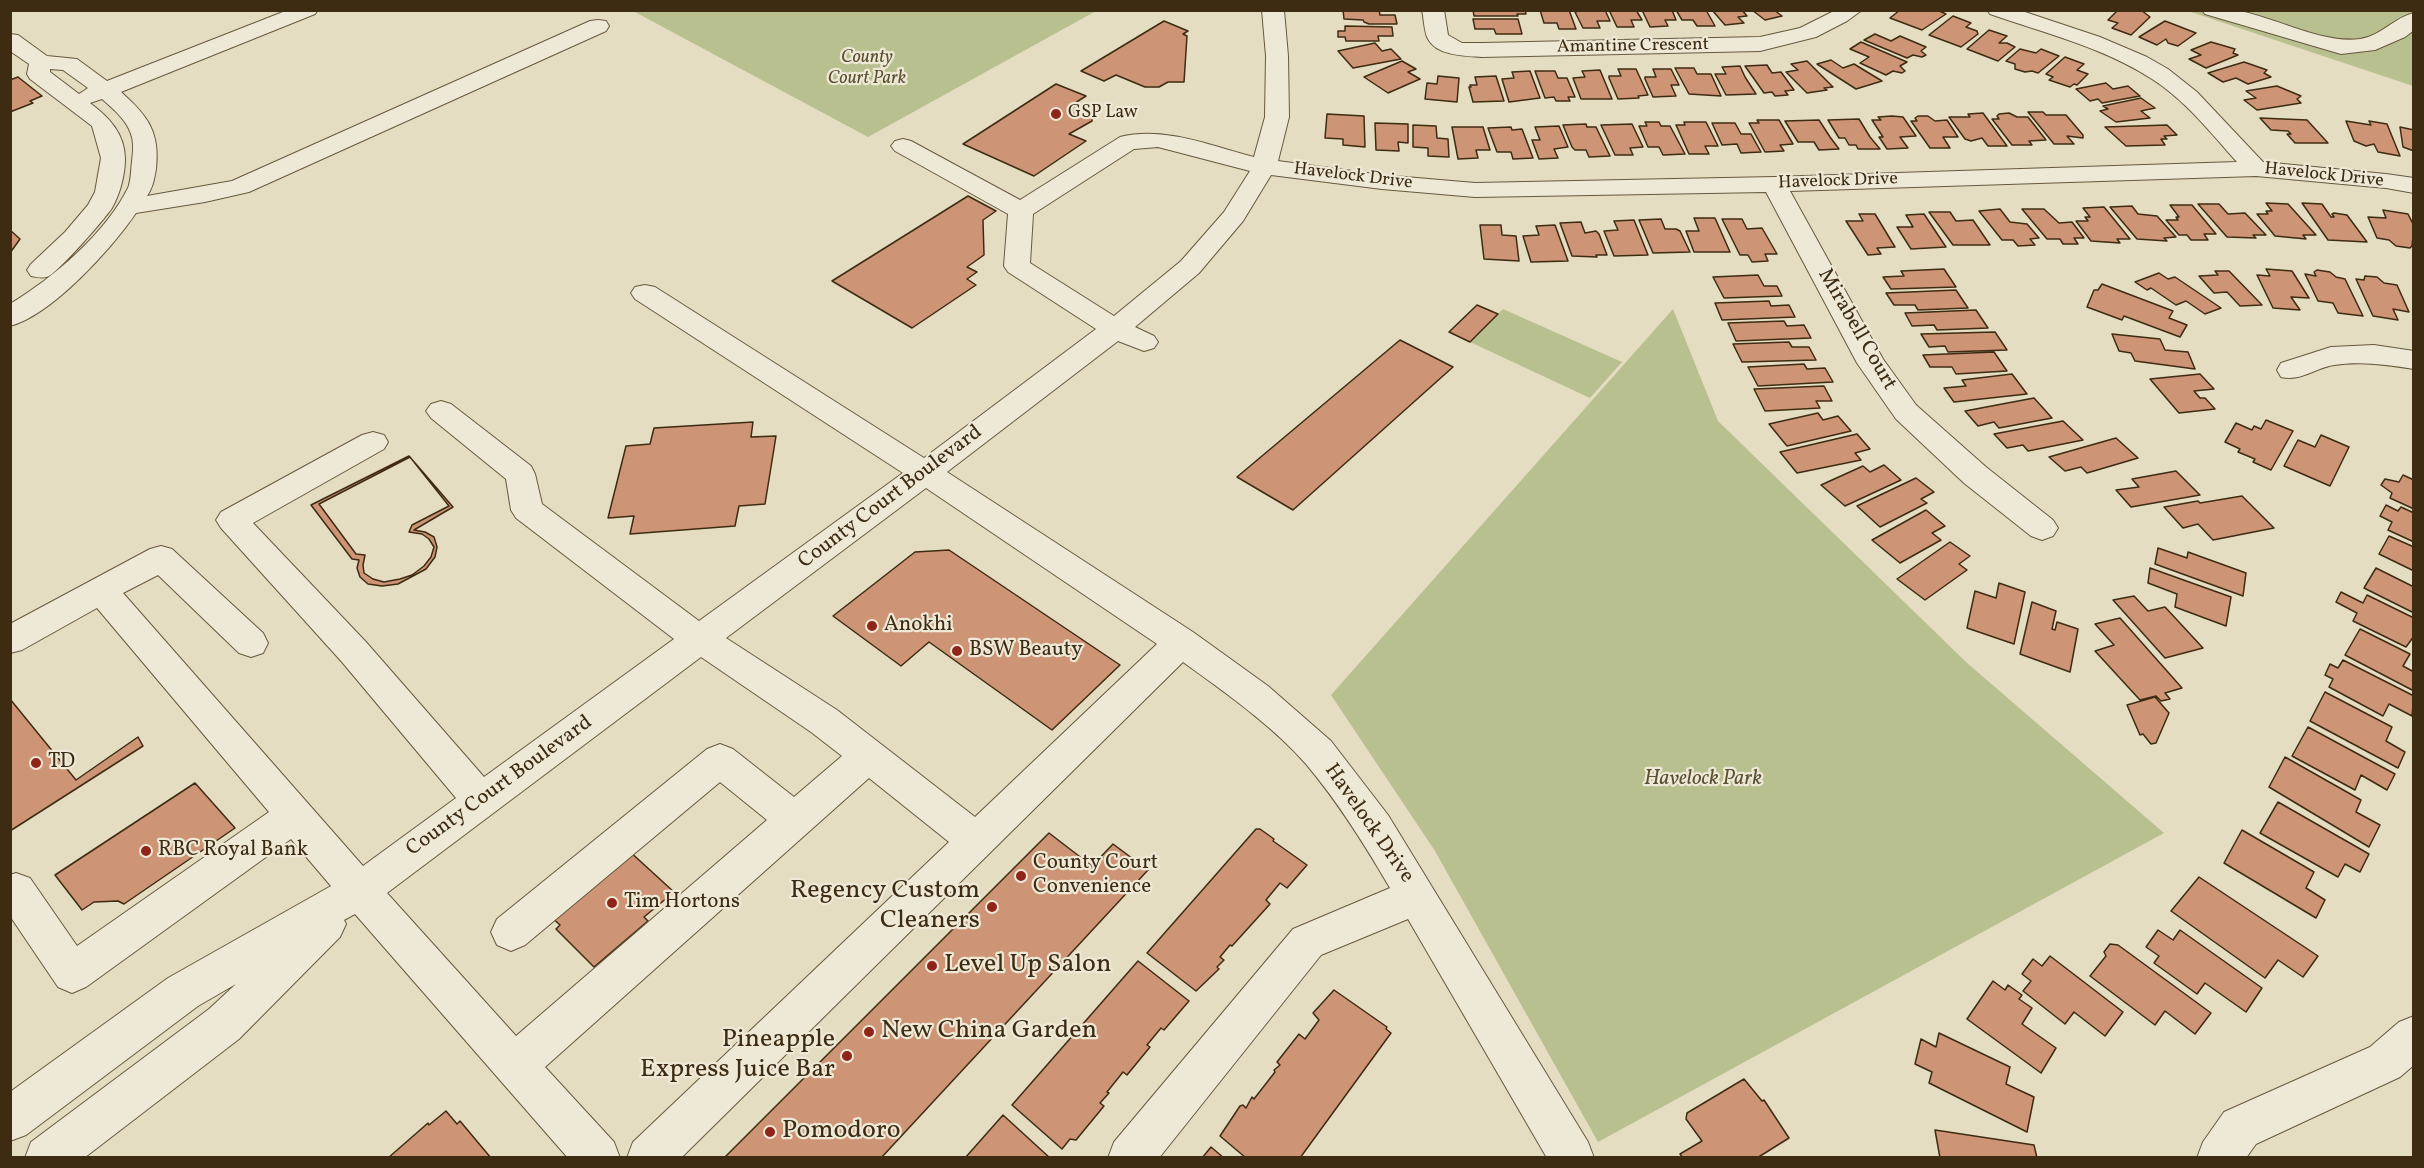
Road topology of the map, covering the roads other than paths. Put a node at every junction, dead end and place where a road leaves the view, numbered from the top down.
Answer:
1 (308, 10) edge
2 (1273, 10) edge
3 (1433, 10) edge
4 (1852, 10) edge
5 (1998, 10) edge
6 (2212, 10) edge
7 (2389, 10) edge
8 (2413, 19) edge
9 (598, 26) dead end
10 (10, 40) edge
11 (209, 49) junction
12 (41, 62) junction
13 (233, 65) dead end
14 (105, 90) junction
15 (74, 102) junction
16 (903, 146) dead end
17 (1264, 167) junction
18 (2256, 169) junction
19 (1774, 184) junction
20 (2414, 186) edge
21 (130, 206) junction
22 (1021, 211) junction
23 (10, 290) edge
24 (645, 293) dead end
25 (10, 316) edge
26 (1115, 329) junction
27 (1144, 342) dead end
28 (2414, 360) edge
29 (2291, 370) dead end
30 (441, 411) dead end
31 (373, 442) dead end
32 (925, 473) junction
33 (2042, 528) dead end
34 (101, 590) junction
35 (701, 638) junction
36 (10, 640) edge
37 (1181, 642) junction
38 (251, 644) dead end
39 (868, 756) junction
40 (481, 800) junction
41 (294, 816) junction
42 (795, 820) junction
43 (976, 841) junction
44 (16, 891) dead end
45 (359, 891) junction
46 (1417, 896) junction
47 (511, 932) dead end
48 (2414, 1037) edge
49 (515, 1065) junction
50 (10, 1119) edge
51 (47, 1158) edge
52 (598, 1158) edge
53 (650, 1158) edge
54 (1130, 1158) edge
55 (1572, 1158) edge
56 (2219, 1158) edge

1 - 11 street
2 - 17 street, County Court Boulevard
3 - 4 street, Amantine Crescent
5 - 18 street
6 - 8 street
7 - 8 street
9 - 21 street
10 - 12 street
11 - 13 street
11 - 14 street
12 - 14 street
12 - 15 street
14 - 15 street
14 - 21 street
15 - 23 street
16 - 22 street
17 - 19 street, Havelock Drive
17 - 22 street, Havelock Drive
17 - 26 street, County Court Boulevard
18 - 19 street, Havelock Drive
18 - 20 street, Havelock Drive
19 - 33 street, Mirabell Court
21 - 25 street
22 - 26 street
24 - 32 street, Havelock Drive
26 - 27 street
26 - 32 street, County Court Boulevard
28 - 29 street
30 - 35 street
31 - 40 street
32 - 35 street, County Court Boulevard
32 - 37 street, Havelock Drive
34 - 36 street
34 - 38 street
34 - 41 street
35 - 39 street
35 - 40 street, County Court Boulevard
37 - 43 street
37 - 46 street, Havelock Drive
39 - 42 street
39 - 43 street
40 - 45 street, County Court Boulevard
41 - 44 street
41 - 45 street
42 - 47 street
42 - 49 street
43 - 53 street
45 - 49 street
45 - 50 street, County Court Boulevard
45 - 51 street, County Court Boulevard
46 - 54 street
46 - 55 street, Havelock Drive
48 - 56 street
49 - 52 street

